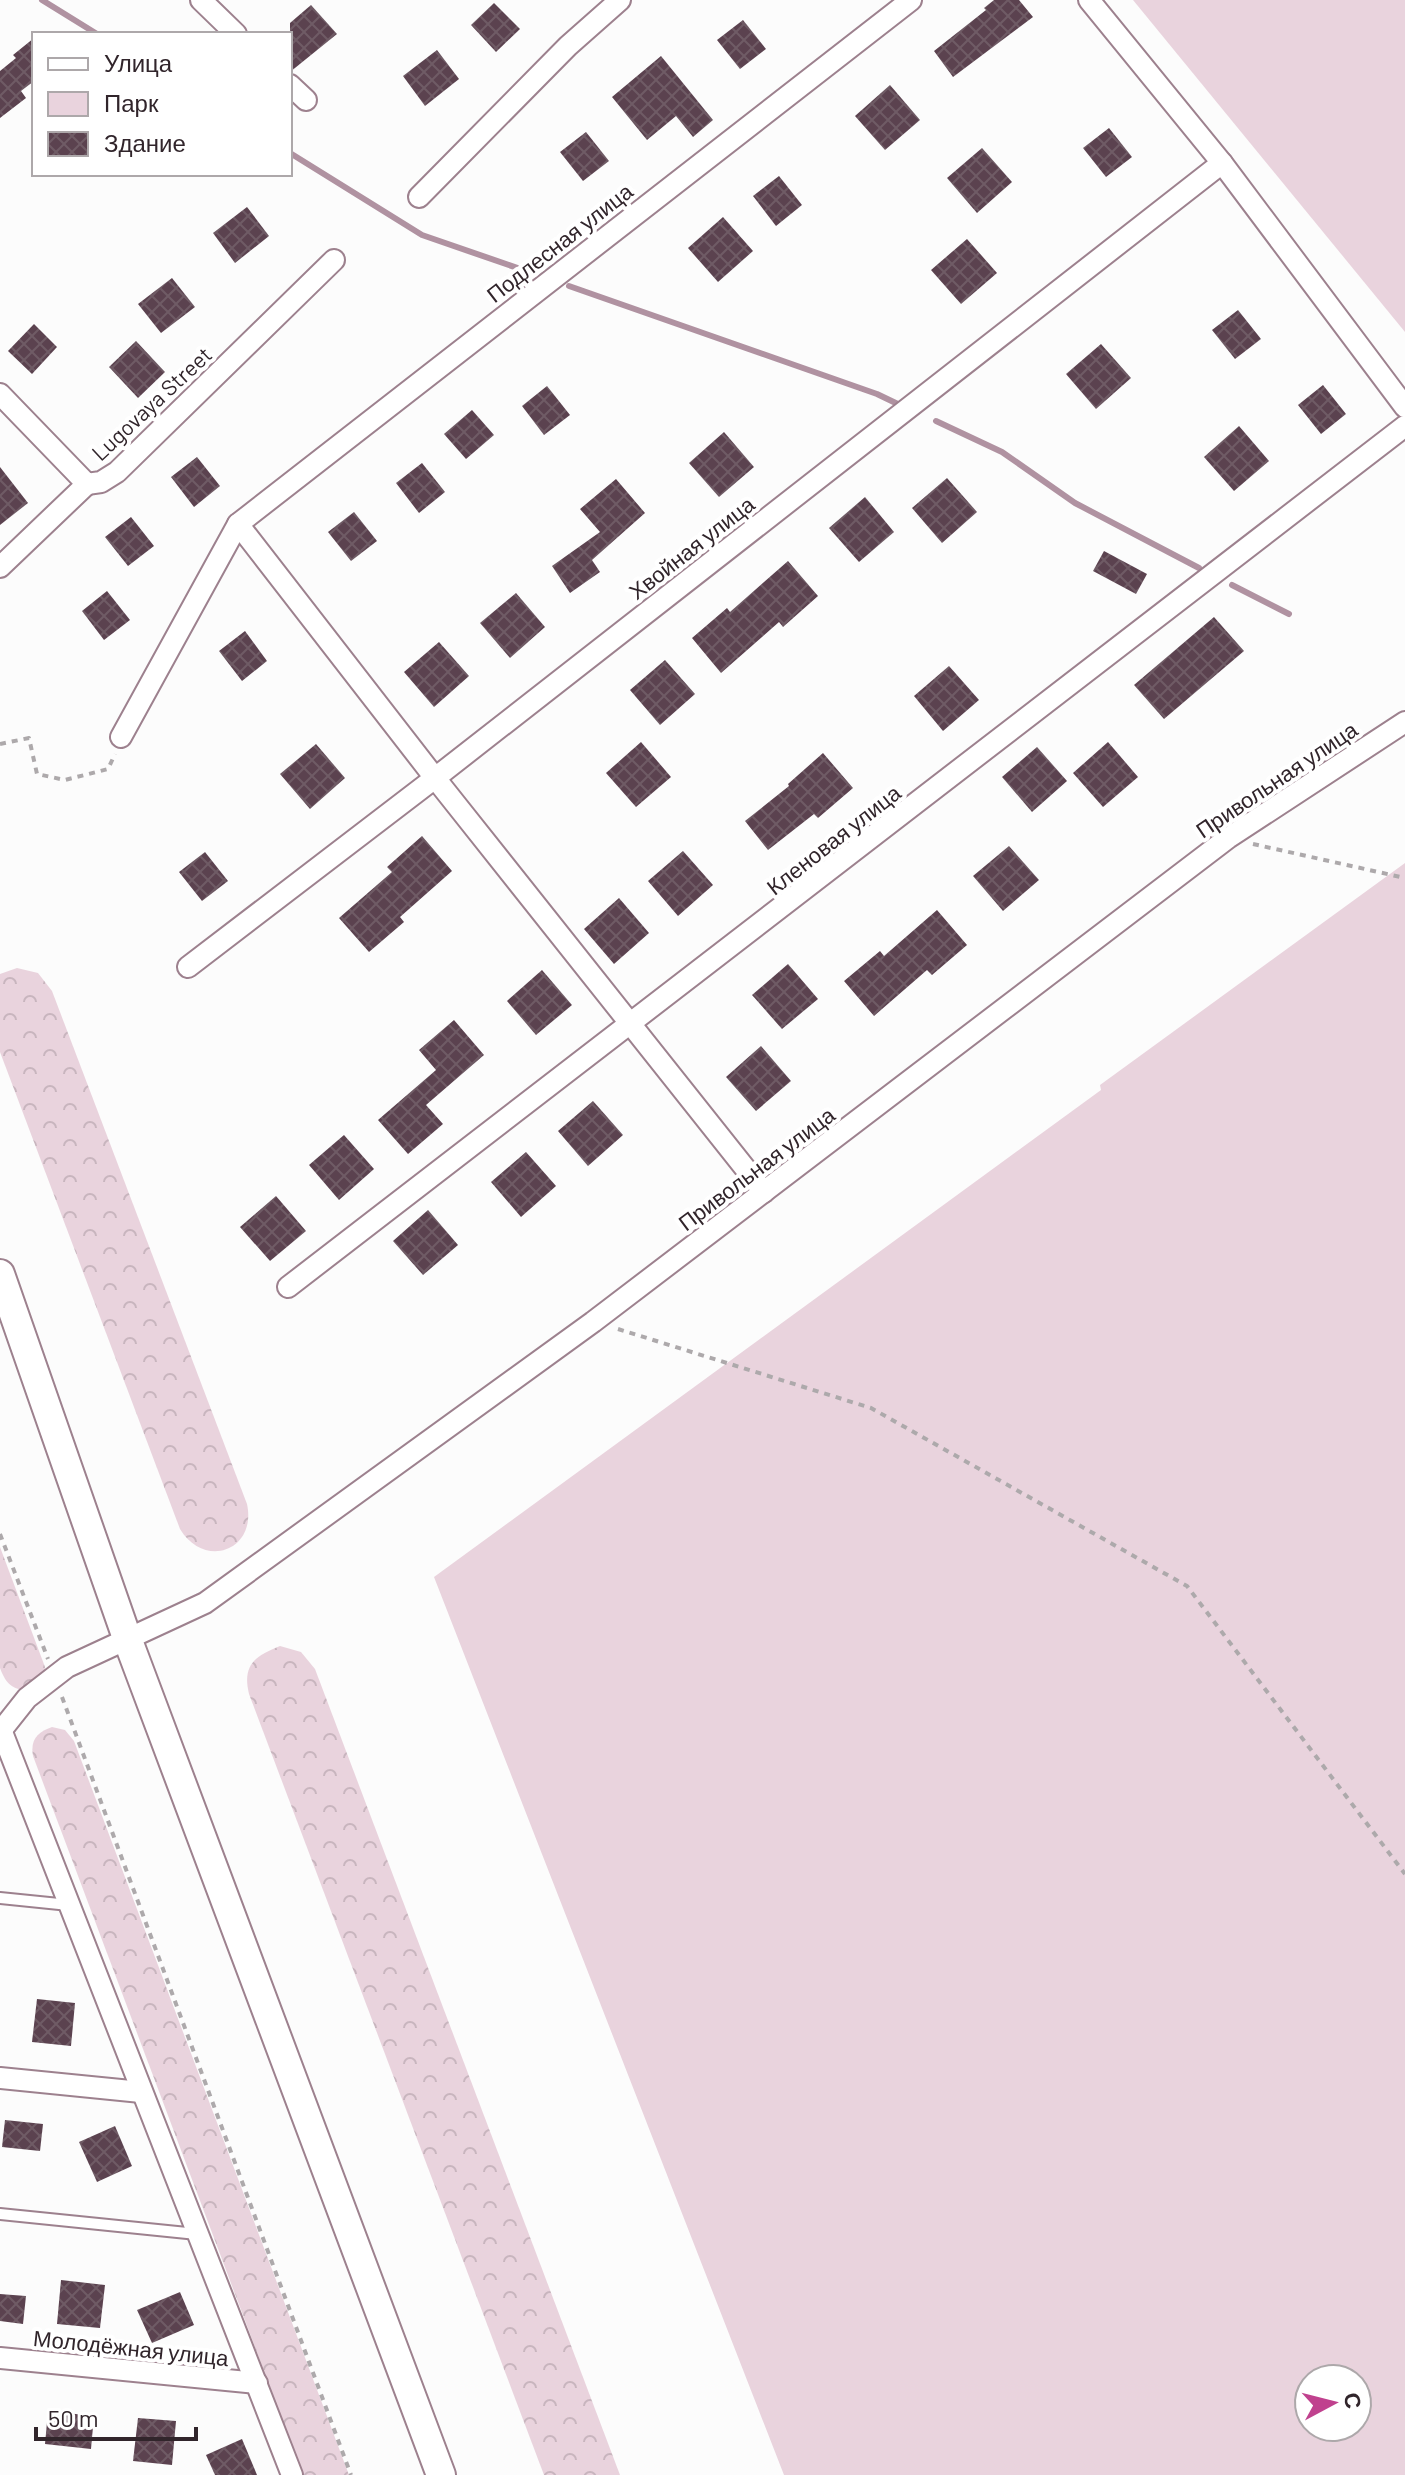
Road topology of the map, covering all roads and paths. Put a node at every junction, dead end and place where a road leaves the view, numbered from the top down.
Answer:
1 (201, 0) edge
2 (620, 0) edge
3 (911, 0) edge
4 (1089, 0) edge
5 (234, 32) edge
6 (292, 87) edge
7 (306, 100) dead end
8 (1222, 163) junction
9 (419, 197) dead end
10 (334, 260) dead end
11 (0, 394) edge
12 (1405, 407) edge
13 (1405, 426) edge
14 (87, 484) junction
15 (238, 524) junction
16 (0, 567) edge
17 (1405, 722) edge
18 (121, 737) joint
19 (0, 744) edge
20 (435, 778) junction
21 (1228, 838) junction
22 (1405, 878) edge
23 (188, 967) dead end
24 (632, 1024) junction
25 (764, 1192) junction
26 (0, 1274) edge
27 (288, 1287) dead end
28 (593, 1322) junction
29 (0, 1534) edge
30 (127, 1638) junction
31 (55, 1677) junction
32 (1, 1730) edge
33 (1405, 1874) edge
34 (0, 1898) edge
35 (69, 1905) junction
36 (0, 2078) edge
37 (141, 2092) junction
38 (0, 2214) edge
39 (198, 2234) junction
40 (0, 2358) edge
41 (257, 2383) junction
42 (292, 2475) edge
43 (351, 2475) edge
44 (441, 2475) edge

1 - 5 street
2 - 9 street
3 - 15 street, Подлесная улица
4 - 8 street
6 - 7 street
8 - 12 street
8 - 20 street, Хвойная улица
10 - 14 street, Lugovaya Street
11 - 14 street, Lugovaya Street
13 - 24 street, Кленовая улица
14 - 16 street
15 - 18 street
15 - 20 street
17 - 21 street, Привольная улица
18 - 19 path
20 - 23 street, Хвойная улица
20 - 24 street
21 - 22 path
21 - 25 street, Привольная улица
24 - 25 street
24 - 27 street, Кленовая улица
25 - 28 street, Привольная улица
26 - 30 street
28 - 30 street, Привольная улица
28 - 33 path
29 - 31 path
30 - 31 street, Привольная улица
30 - 44 street
31 - 32 street, Привольная улица
31 - 43 path
32 - 35 street
34 - 35 lane
35 - 37 street
36 - 37 street
37 - 39 street
38 - 39 lane
39 - 41 street
40 - 41 street, Молодёжная улица
41 - 42 street

